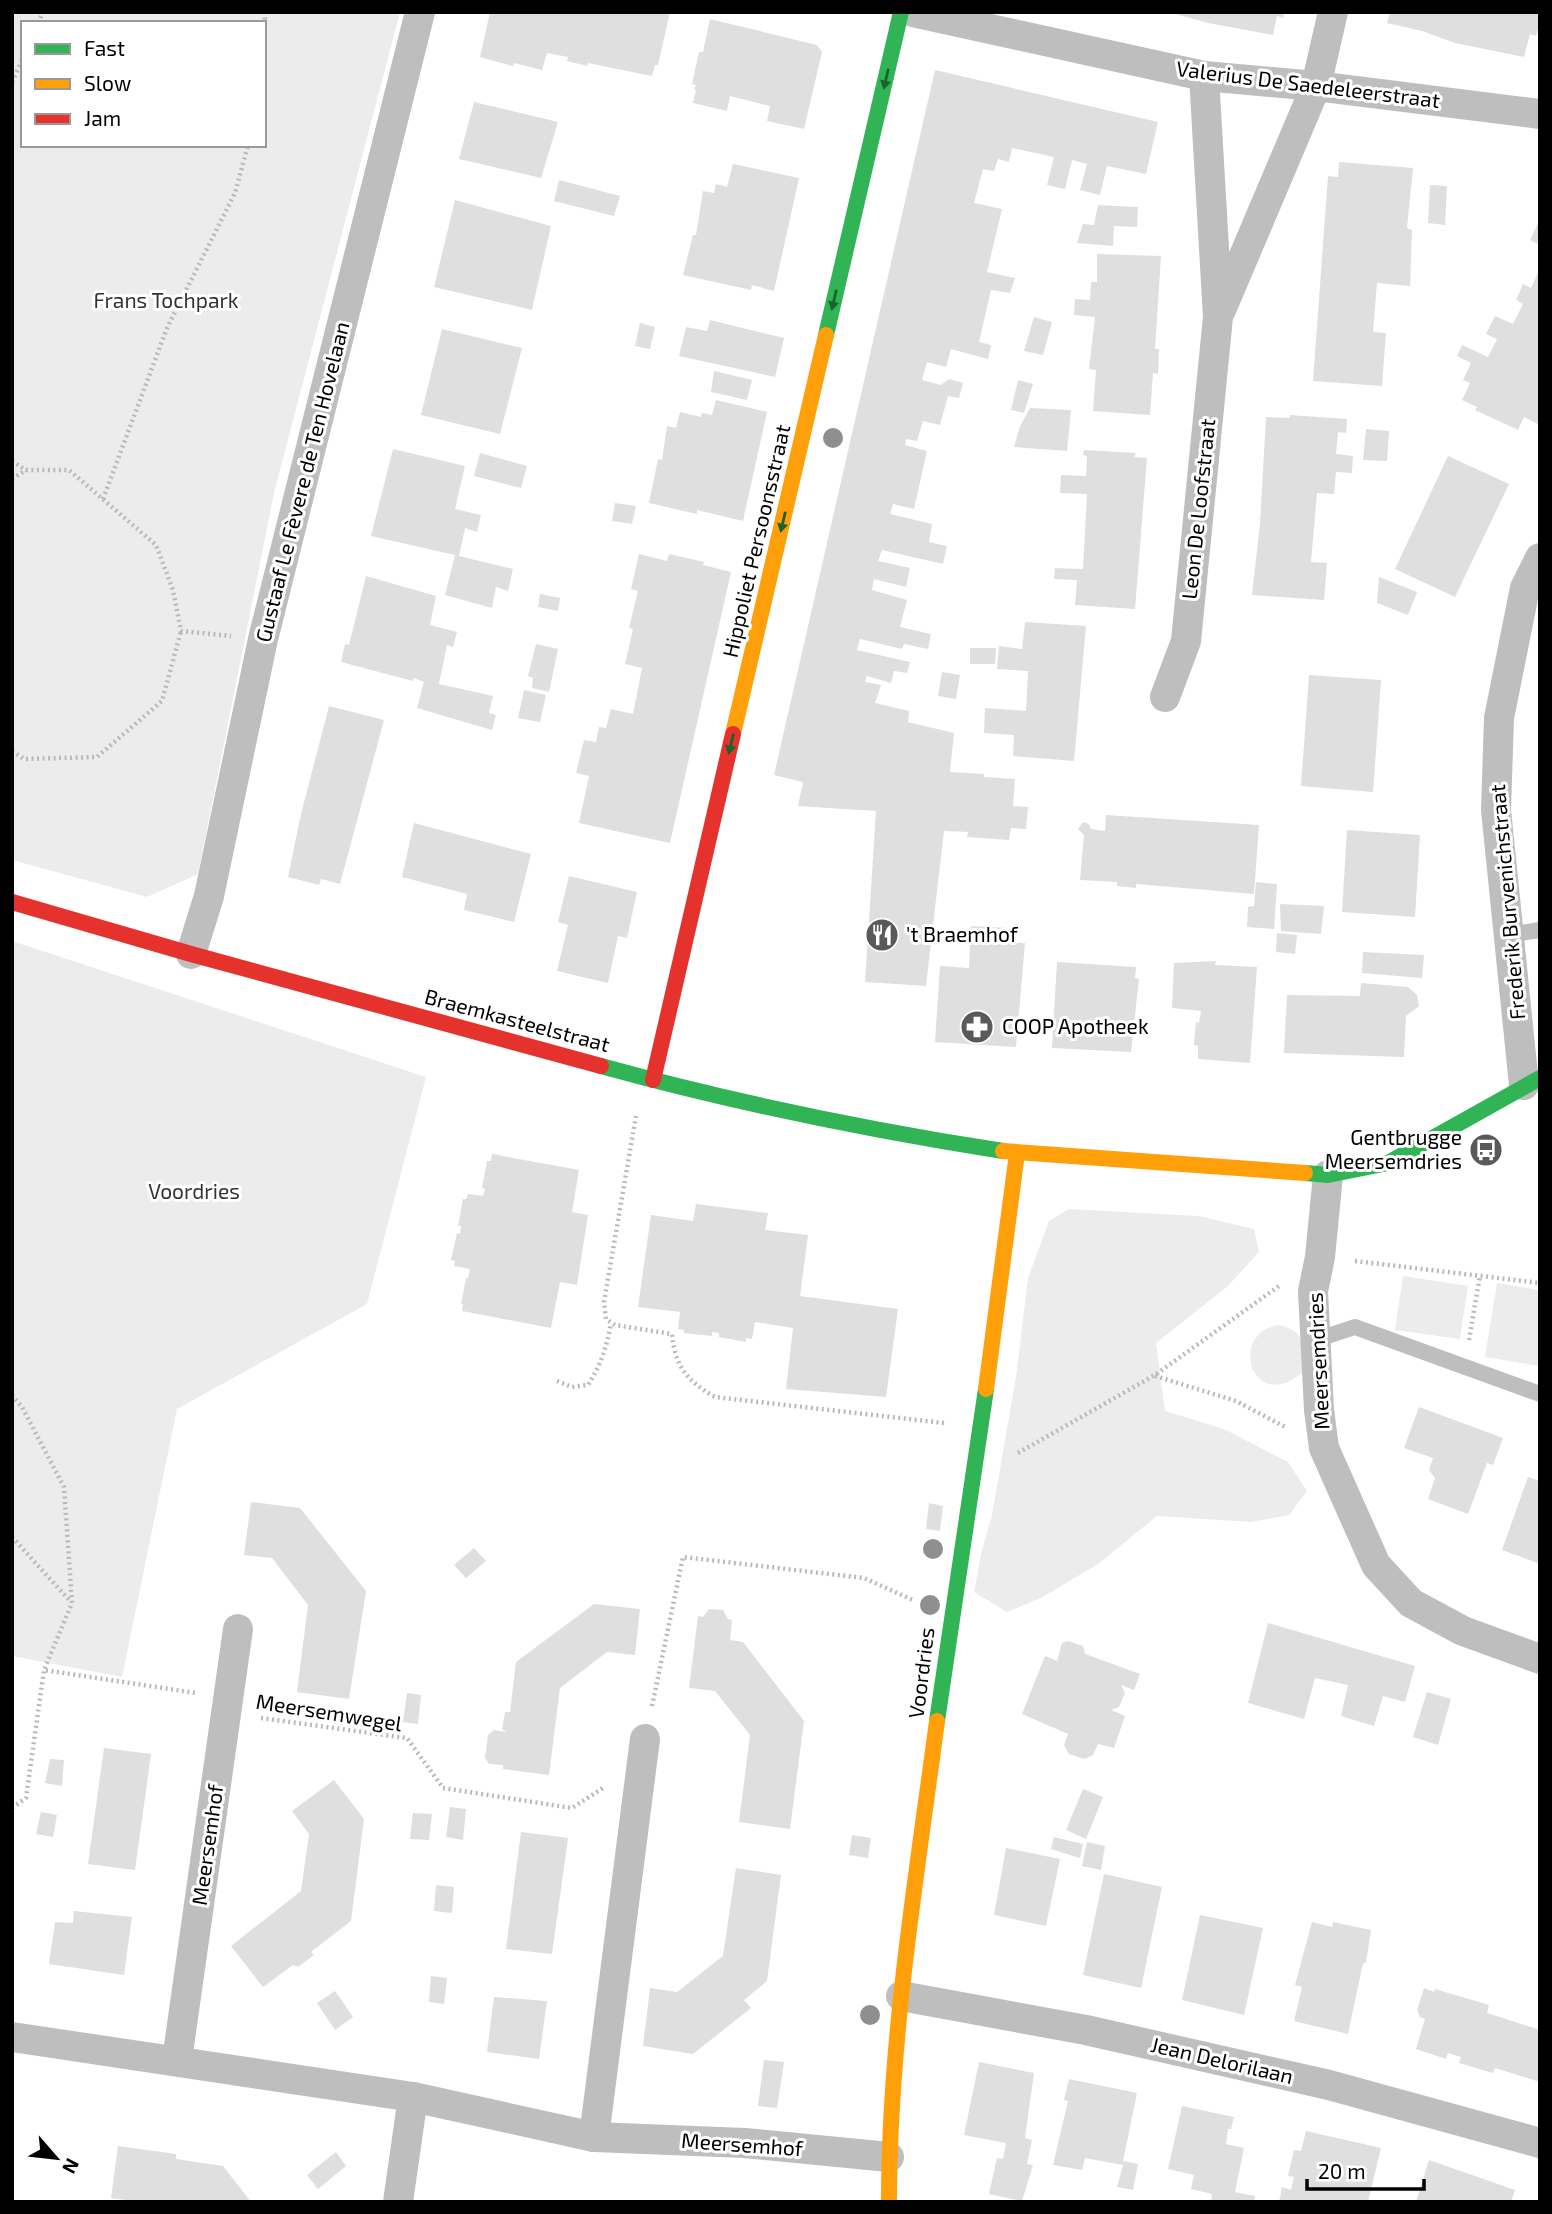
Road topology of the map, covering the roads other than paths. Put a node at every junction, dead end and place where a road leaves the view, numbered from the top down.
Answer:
1 (420, 12) edge
2 (901, 12) edge
3 (913, 12) edge
4 (1333, 12) edge
5 (1204, 76) junction
6 (1316, 86) junction
7 (1540, 114) edge
8 (1218, 317) junction
9 (1540, 558) edge
10 (1165, 697) dead end
11 (12, 902) edge
12 (1540, 930) edge
13 (1508, 935) junction
14 (191, 954) junction
15 (648, 1079) junction
16 (1532, 1081) edge
17 (1017, 1153) junction
18 (1328, 1175) junction
19 (1315, 1340) junction
20 (1540, 1394) edge
21 (238, 1629) dead end
22 (1540, 1659) edge
23 (643, 1752) road end
24 (901, 1996) junction
25 (12, 2037) edge
26 (177, 2060) junction
27 (413, 2097) junction
28 (594, 2137) junction
29 (1540, 2143) edge
30 (889, 2157) junction
31 (398, 2202) edge
32 (889, 2202) edge

1 - 14 street, Gustaaf Le Fèvere de Ten Hovelaan
2 -> 15 street, Hippoliet Persoonsstraat
3 - 5 street, Valerius De Saedeleerstraat
4 - 6 street, Leon De Loofstraat
5 - 6 street, Valerius De Saedeleerstraat
5 - 8 street, Leon De Loofstraat
6 - 7 street, Valerius De Saedeleerstraat
6 - 8 street, Leon De Loofstraat
8 - 10 street, Leon De Loofstraat
9 - 13 street, Frederik Burvenichstraat
11 - 14 street, Braemkasteelstraat
12 - 13 lane
13 - 16 street, Frederik Burvenichstraat
14 - 15 street, Braemkasteelstraat
15 - 17 street, Braemkasteelstraat
16 - 18 street
17 - 18 street
17 - 24 street, Voordries
18 - 19 street, Meersemdries
19 - 20 lane
19 - 22 street, Meersemdries
21 - 26 street, Meersemhof
23 - 28 street
24 - 29 street, Jean Delorilaan
24 - 30 street, Voordries
25 - 26 street, Meersemhof
26 - 27 street, Meersemhof
27 - 28 street, Meersemhof
27 - 31 street
28 - 30 street, Meersemhof
30 - 32 street, Voordries

